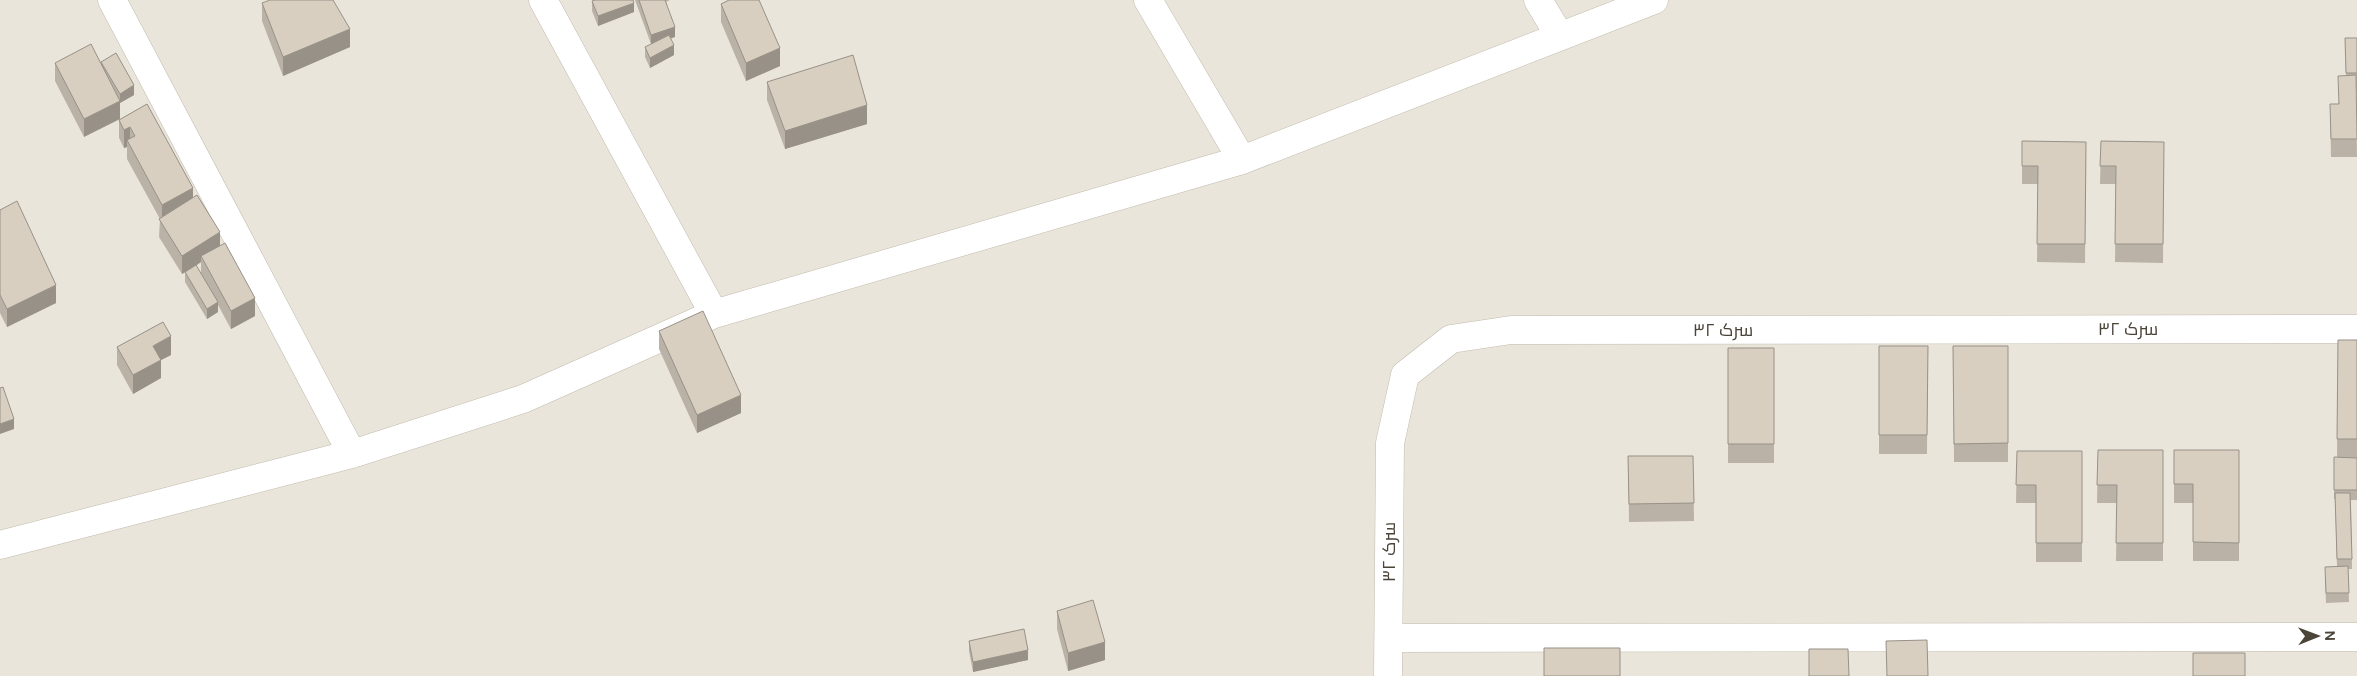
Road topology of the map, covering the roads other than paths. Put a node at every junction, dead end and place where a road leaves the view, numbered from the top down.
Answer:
1 (112, 0) edge
2 (542, 0) edge
3 (1148, 0) edge
4 (1538, 0) edge
5 (1654, 0) edge
6 (1559, 35) junction
7 (1242, 160) junction
8 (714, 314) junction
9 (2357, 329) edge
10 (352, 454) junction
11 (0, 545) edge
12 (2357, 636) edge
13 (1388, 638) junction
14 (1388, 676) edge

1 - 10 street
2 - 8 street
3 - 7 street
4 - 6 street
5 - 6 street
6 - 7 street
7 - 8 street
8 - 10 street
9 - 13 street, سرک ۳۲
10 - 11 street
12 - 13 street
13 - 14 street, سرک ۳۲

